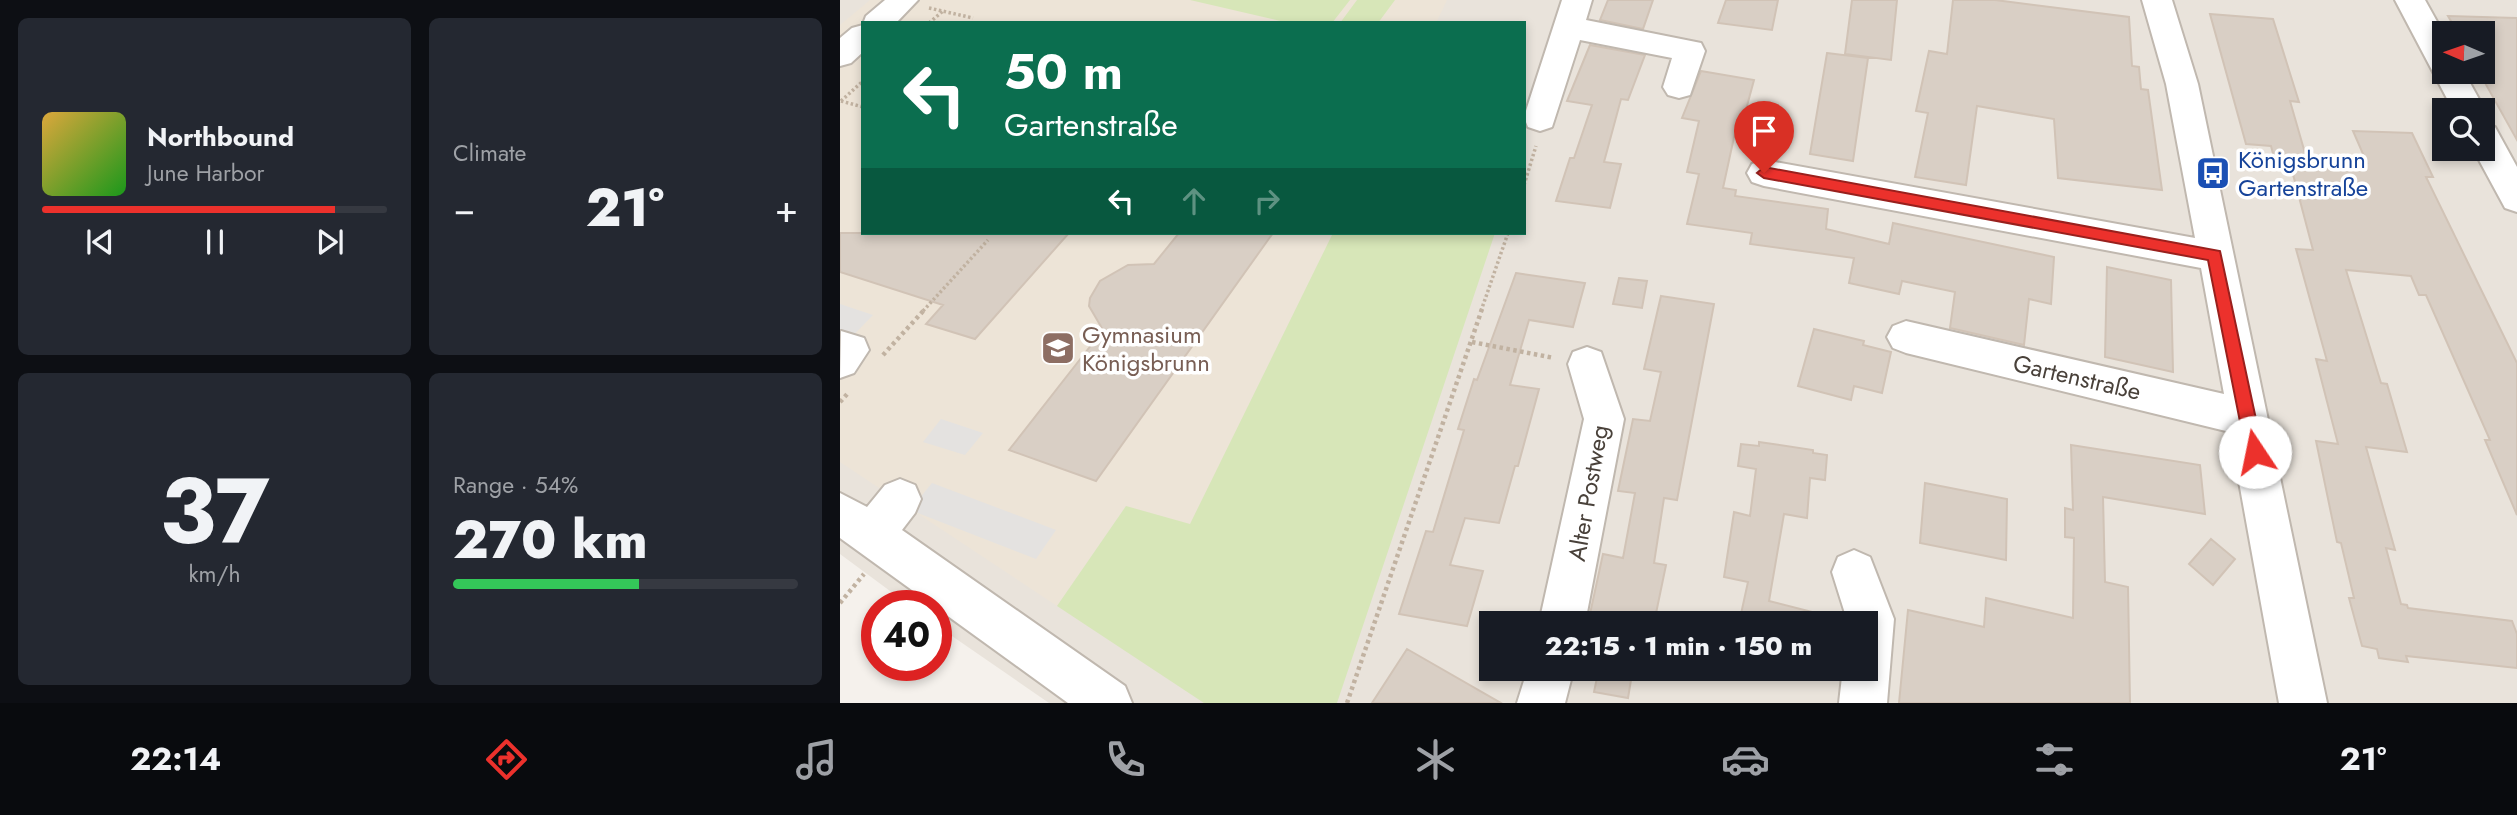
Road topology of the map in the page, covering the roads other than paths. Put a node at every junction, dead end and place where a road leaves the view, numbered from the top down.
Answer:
1 (2410, 0) edge
2 (902, 1) edge
3 (2150, 1) edge
4 (1572, 13) edge
5 (879, 21) edge
6 (861, 37) edge
7 (2432, 41) edge
8 (840, 55) edge
9 (1679, 87) dead end
10 (1540, 119) road end
11 (2495, 158) edge
12 (1764, 173) dead end
13 (2517, 199) edge
14 (2215, 256) junction
15 (1906, 337) dead end
16 (1587, 364) road end
17 (2248, 418) junction
18 (900, 499) dead end
19 (856, 524) edge
20 (1854, 572) dead end
21 (1565, 611) edge
22 (1547, 681) edge
23 (1108, 703) edge
24 (1541, 703) edge
25 (1863, 703) edge
26 (2303, 703) edge

1 - 7 street
2 - 5 street
3 - 14 street
4 - 9 street
4 - 10 street
6 - 8 street
11 - 13 street
12 - 14 street
14 - 17 street
15 - 17 street, Gartenstraße
16 - 21 street, Alter Postweg
17 - 26 street
18 - 19 street
19 - 23 street
20 - 25 street
22 - 24 street

